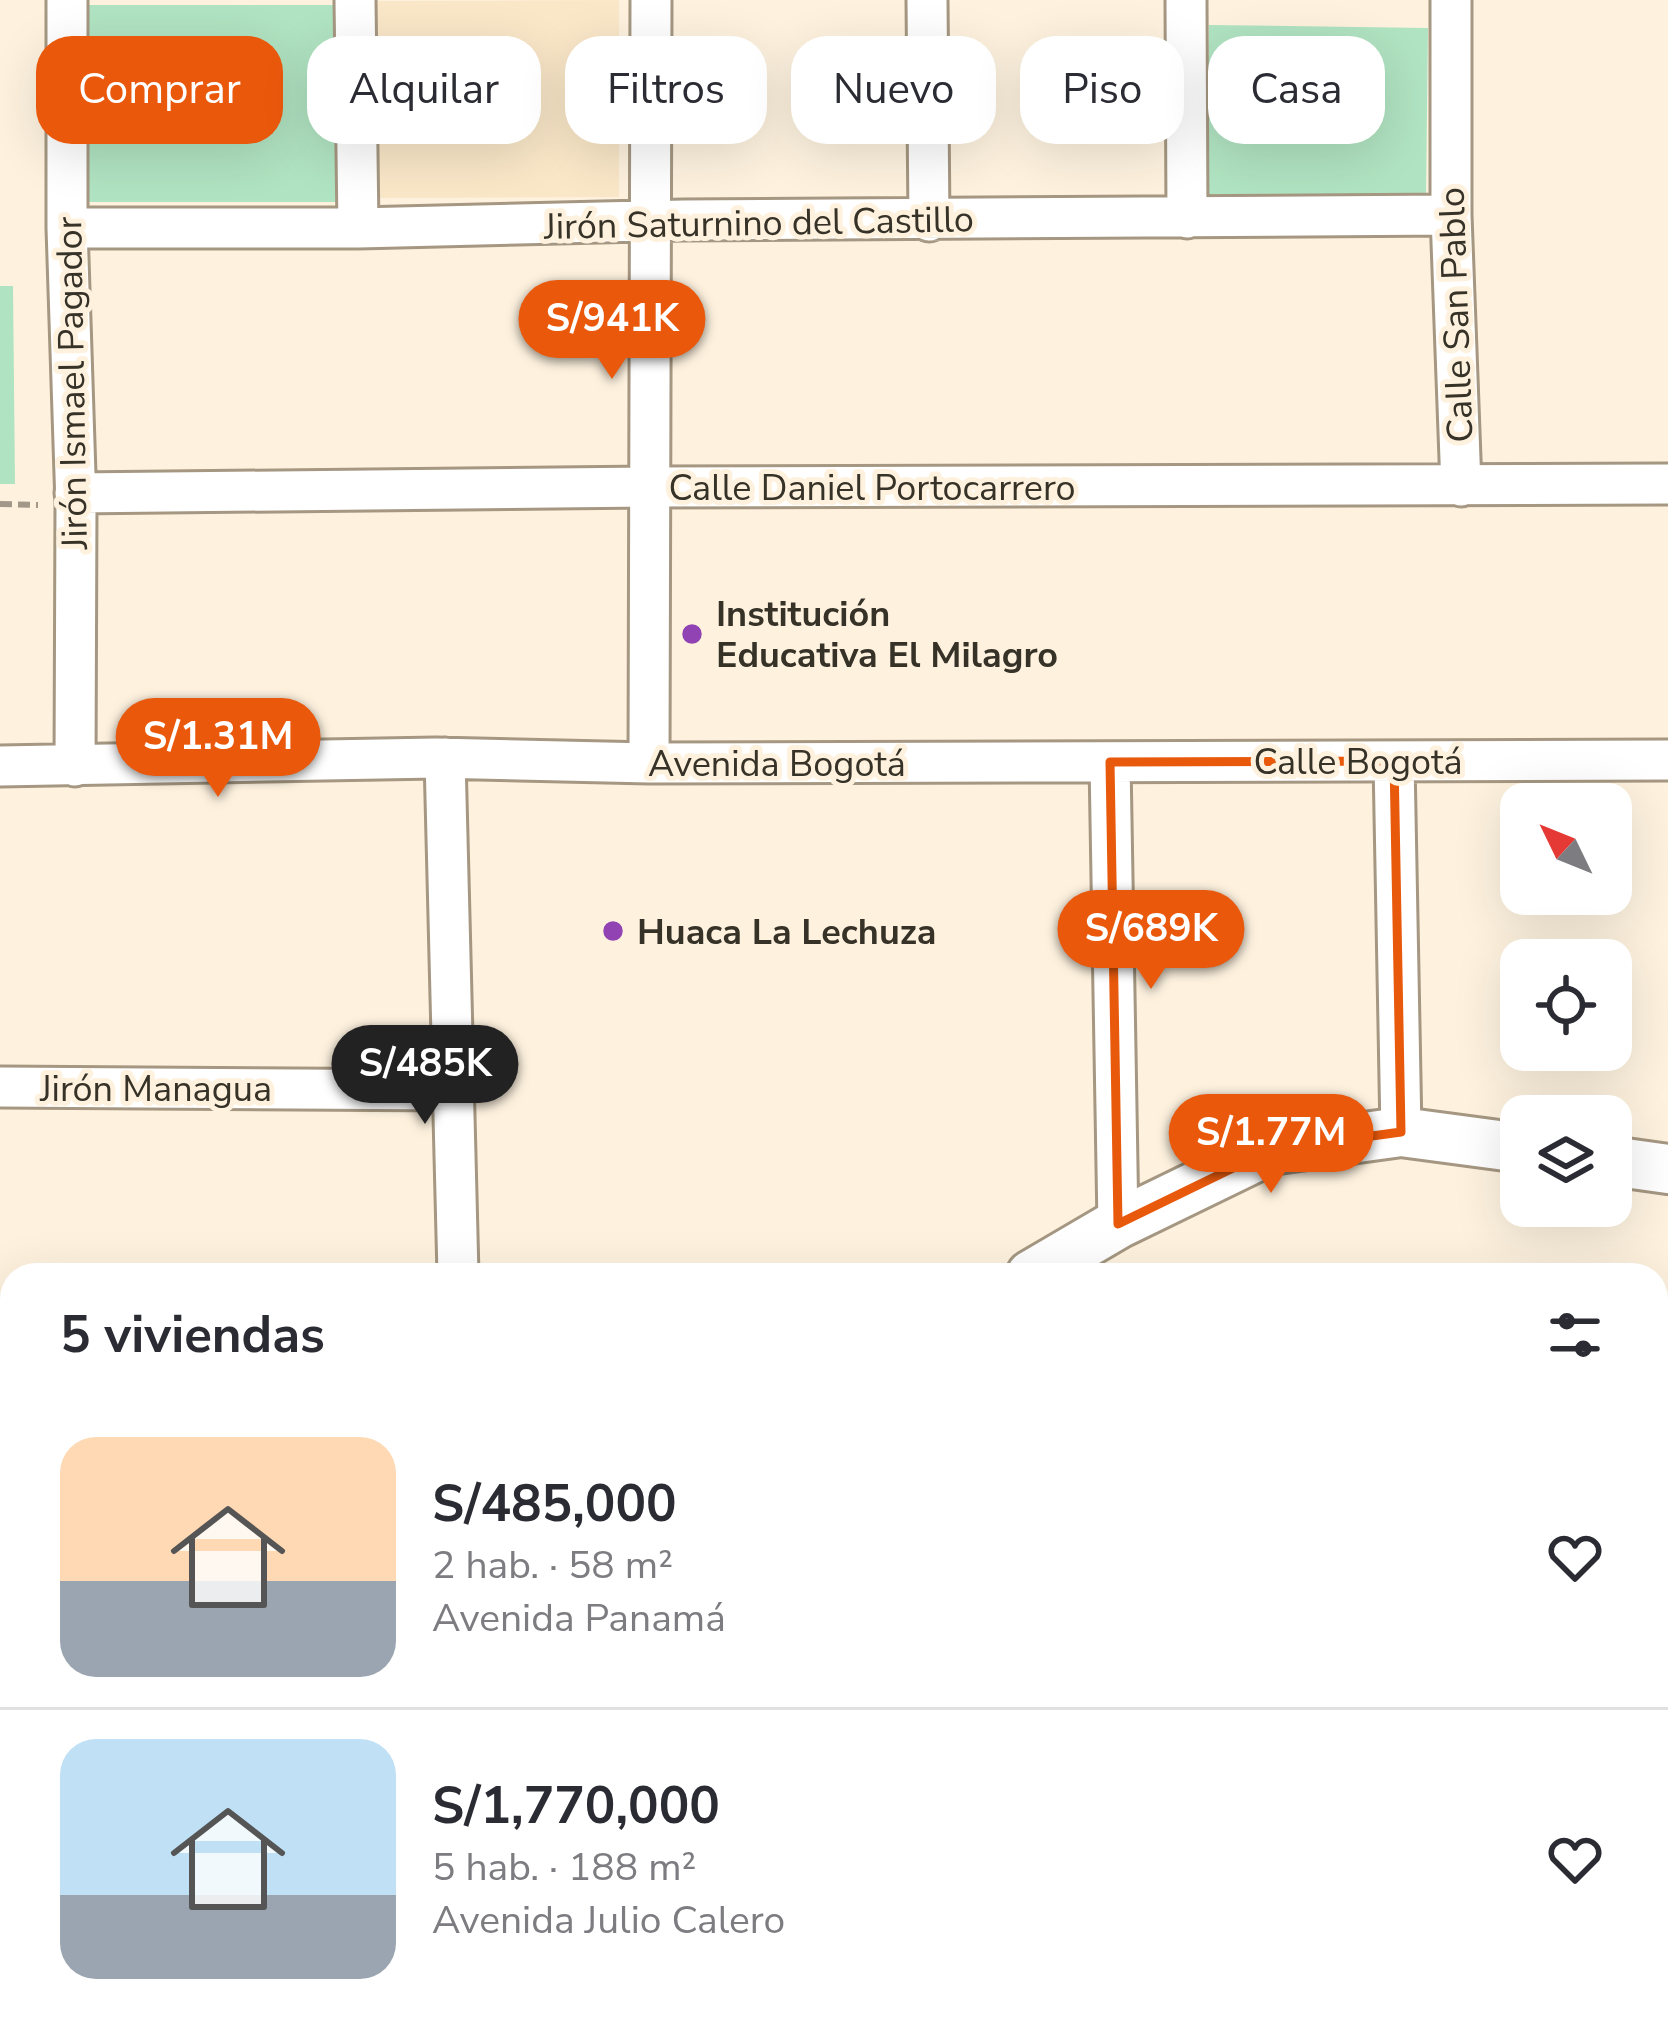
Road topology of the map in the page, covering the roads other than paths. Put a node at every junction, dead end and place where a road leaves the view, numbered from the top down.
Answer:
1 (67, 0) edge
2 (355, 0) edge
3 (651, 0) edge
4 (927, 0) edge
5 (1186, 0) edge
6 (1450, 0) edge
7 (1450, 215) junction
8 (1186, 218) junction
9 (929, 220) junction
10 (650, 223) junction
11 (67, 228) junction
12 (358, 228) junction
13 (1668, 484) edge
14 (1461, 486) junction
15 (650, 487) junction
16 (75, 493) junction
17 (440, 758) junction
18 (1668, 760) edge
19 (1394, 761) junction
20 (1114, 762) junction
21 (649, 763) junction
22 (0, 766) edge
23 (75, 766) junction
24 (0, 1087) edge
25 (455, 1090) junction
26 (1401, 1132) junction
27 (1500, 1145) edge
28 (1632, 1164) edge
29 (1668, 1169) edge
30 (1118, 1224) junction
31 (458, 1263) edge
32 (1051, 1263) edge

1 - 11 street, Jirón Ismael Pagador
2 - 12 street
3 - 10 street
4 - 9 street
5 - 8 street
6 - 7 street, Calle San Pablo
7 - 8 street, Jirón Saturnino del Castillo
7 - 14 street, Calle San Pablo
8 - 9 street, Jirón Saturnino del Castillo
9 - 10 street, Jirón Saturnino del Castillo
10 - 12 street, Jirón Saturnino del Castillo
10 - 15 street
11 - 12 street, Jirón Saturnino del Castillo
11 - 16 street, Jirón Ismael Pagador
13 - 14 street, Calle Daniel Portocarrero
14 - 15 street, Calle Daniel Portocarrero
15 - 16 street, Calle Daniel Portocarrero
15 - 21 street
16 - 23 street, Jirón Ismael Pagador
17 - 21 street, Avenida Bogotá
17 - 23 street
17 - 25 street
18 - 19 street, Calle Bogotá
19 - 20 street, Calle Bogotá
19 - 26 street
20 - 21 street, Avenida Bogotá
20 - 30 street
22 - 23 street
24 - 25 street, Jirón Managua
25 - 31 street
26 - 27 street
26 - 30 street
28 - 29 street
30 - 32 street

